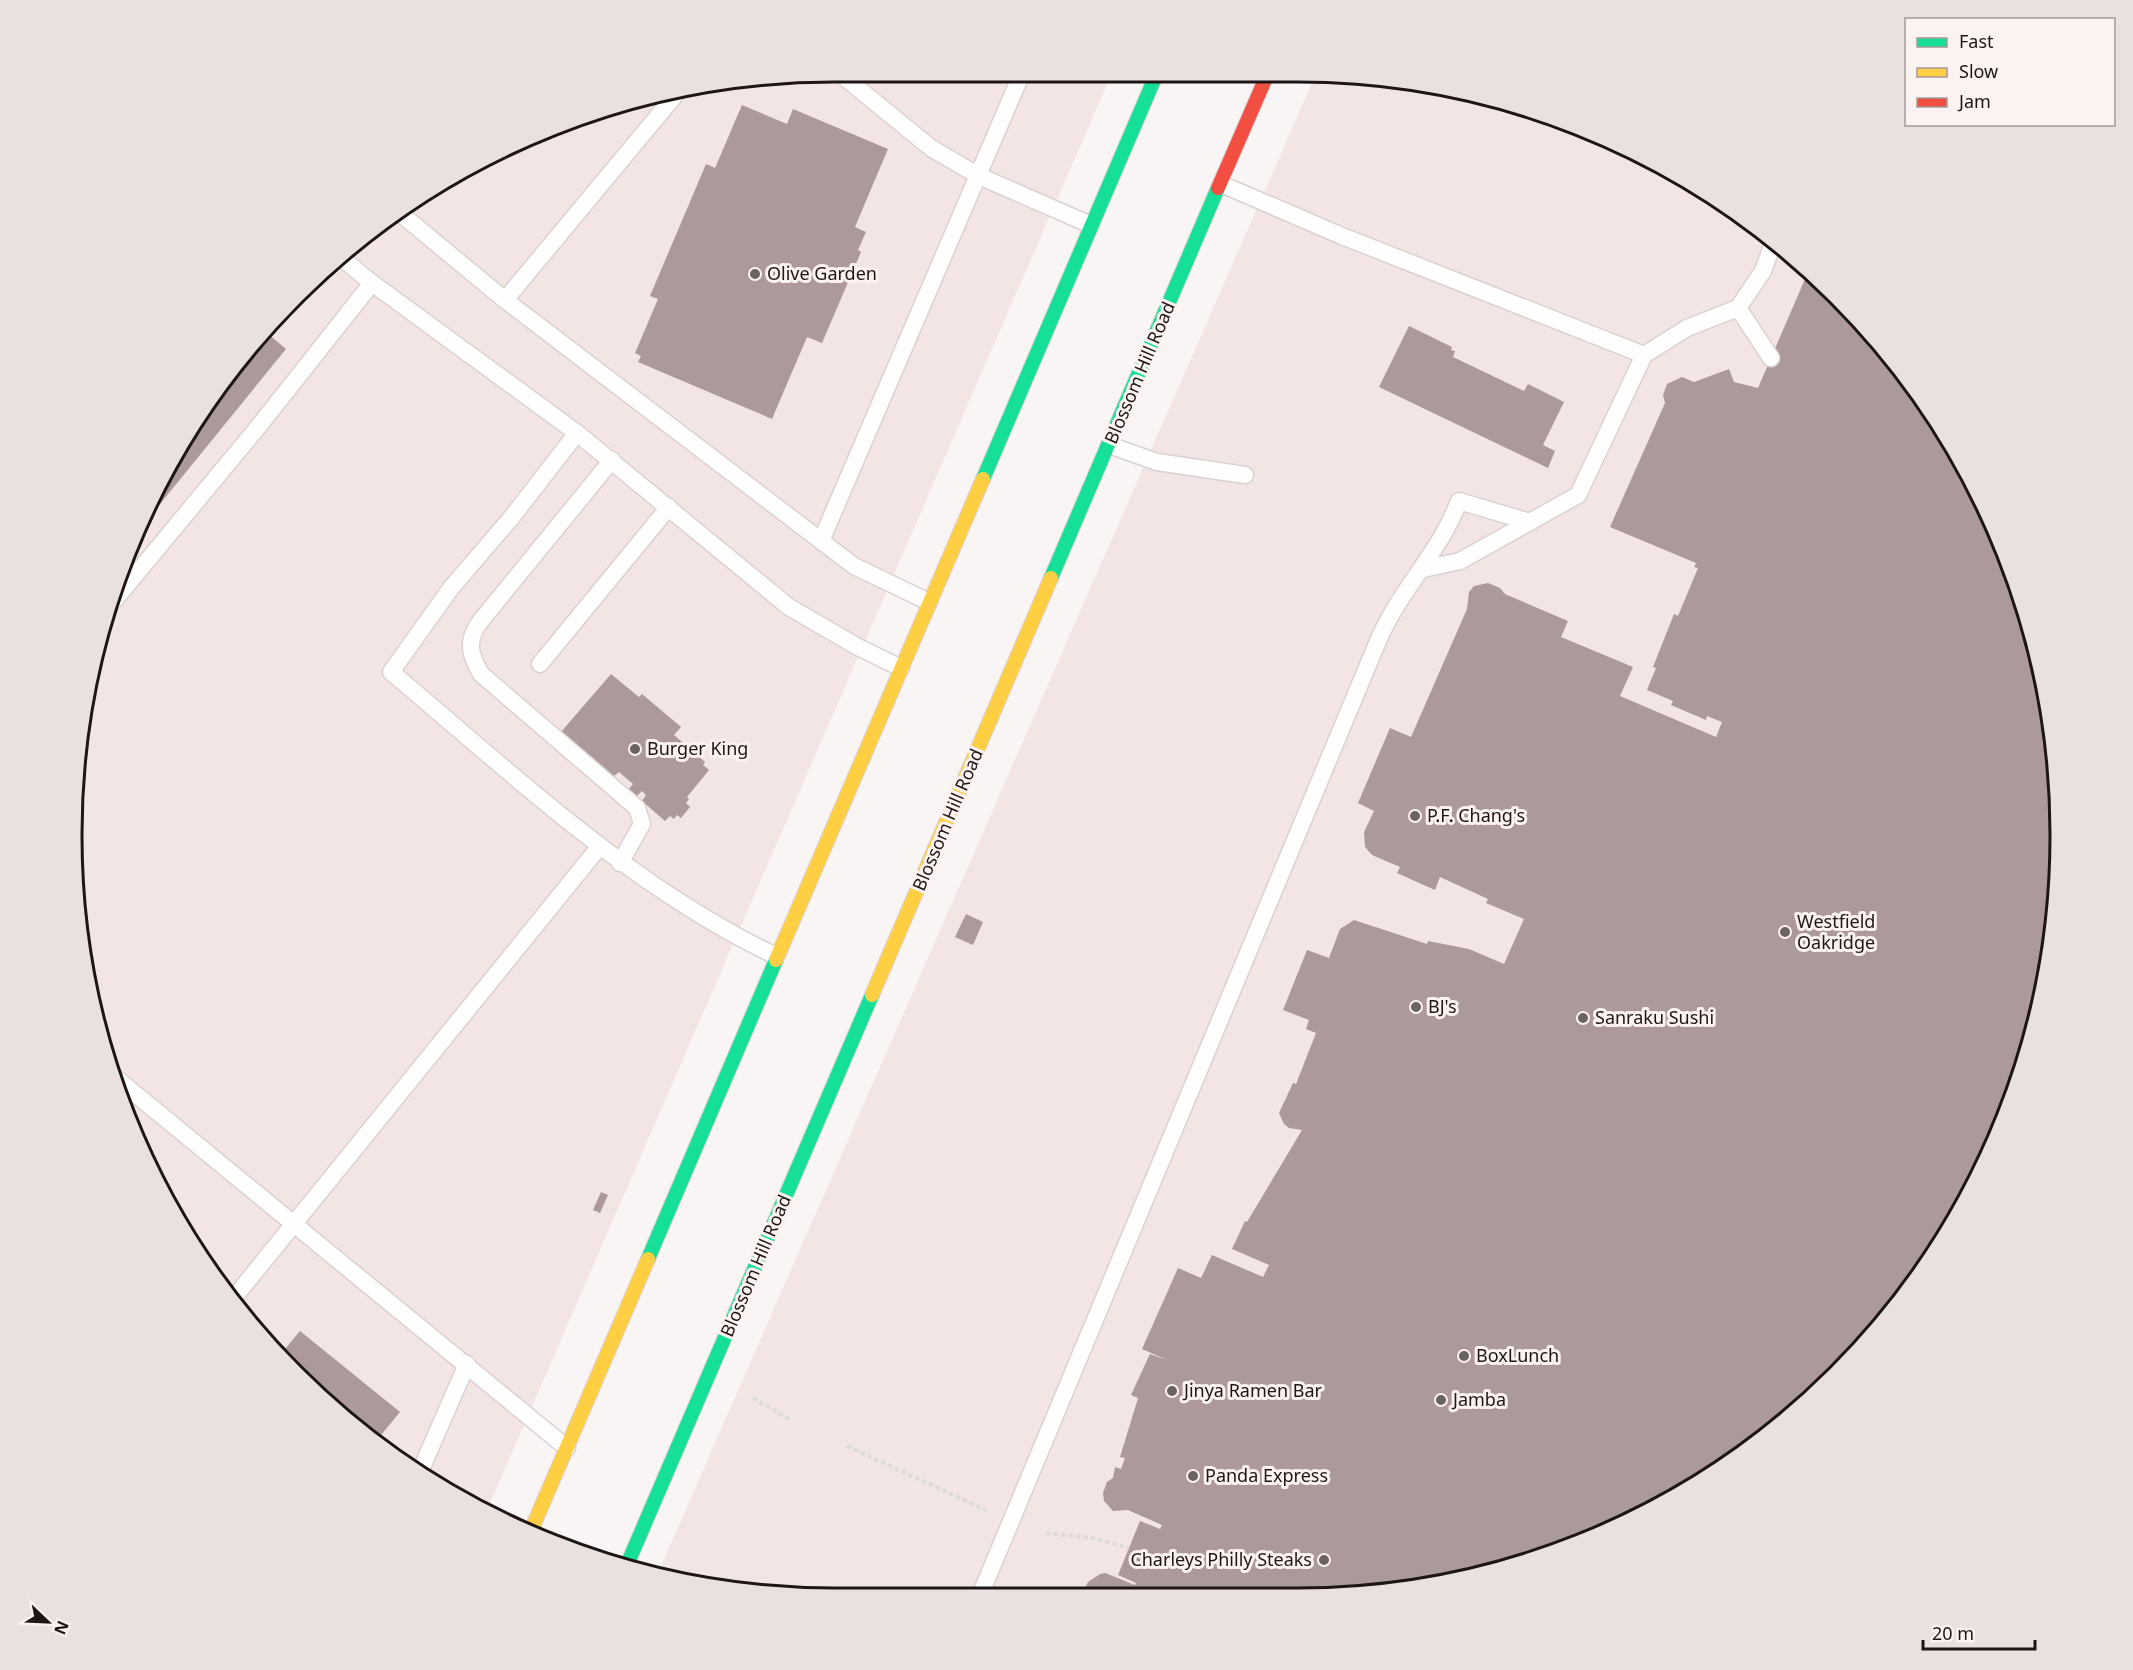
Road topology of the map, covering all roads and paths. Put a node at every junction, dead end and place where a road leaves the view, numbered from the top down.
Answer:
1 (850, 82) edge
2 (1018, 82) edge
3 (1153, 82) edge
4 (1264, 82) edge
5 (671, 101) edge
6 (979, 176) junction
7 (1221, 184) junction
8 (405, 218) edge
9 (1091, 225) junction
10 (1771, 250) edge
11 (347, 262) edge
12 (372, 283) junction
13 (505, 300) junction
14 (1738, 308) junction
15 (1644, 355) junction
16 (1771, 358) dead end
17 (577, 433) junction
18 (1109, 446) junction
19 (612, 460) junction
20 (1245, 475) dead end
21 (669, 507) junction
22 (1530, 522) junction
23 (821, 541) junction
24 (1423, 569) junction
25 (123, 590) edge
26 (929, 602) junction
27 (540, 664) dead end
28 (901, 668) junction
29 (600, 846) junction
30 (620, 863) junction
31 (776, 956) junction
32 (125, 1086) edge
33 (295, 1224) junction
34 (238, 1293) edge
35 (467, 1364) junction
36 (753, 1398) dead end
37 (791, 1420) dead end
38 (847, 1446) dead end
39 (567, 1448) junction
40 (423, 1465) edge
41 (997, 1515) dead end
42 (534, 1524) edge
43 (1046, 1533) dead end
44 (1129, 1548) dead end
45 (630, 1559) edge
46 (984, 1588) edge

1 - 6 lane
2 - 6 lane
3 - 9 main road
4 - 7 main road, Blossom Hill Road
5 - 13 lane
6 - 9 lane
6 - 23 lane
7 - 15 lane
7 - 18 main road, Blossom Hill Road
8 - 13 lane
9 - 26 main road
10 - 14 lane
11 - 12 lane
12 - 17 lane
12 - 25 lane
13 - 23 lane
14 - 15 lane
14 - 16 lane
15 - 22 lane
17 - 19 lane
17 - 29 lane
18 - 20 lane
18 - 45 main road, Blossom Hill Road
19 - 21 lane
19 - 30 lane
21 - 27 lane
21 - 28 lane
22 - 24 lane
22 - 24 lane
23 - 26 lane
24 - 46 lane
26 - 28 main road
28 - 31 main road
29 - 30 lane
29 - 33 lane
30 - 31 lane
31 - 39 main road
32 - 33 lane
33 - 34 lane
33 - 35 lane
35 - 39 lane
35 - 40 lane
36 - 37 path
38 - 41 path
39 - 42 main road
43 - 44 path

